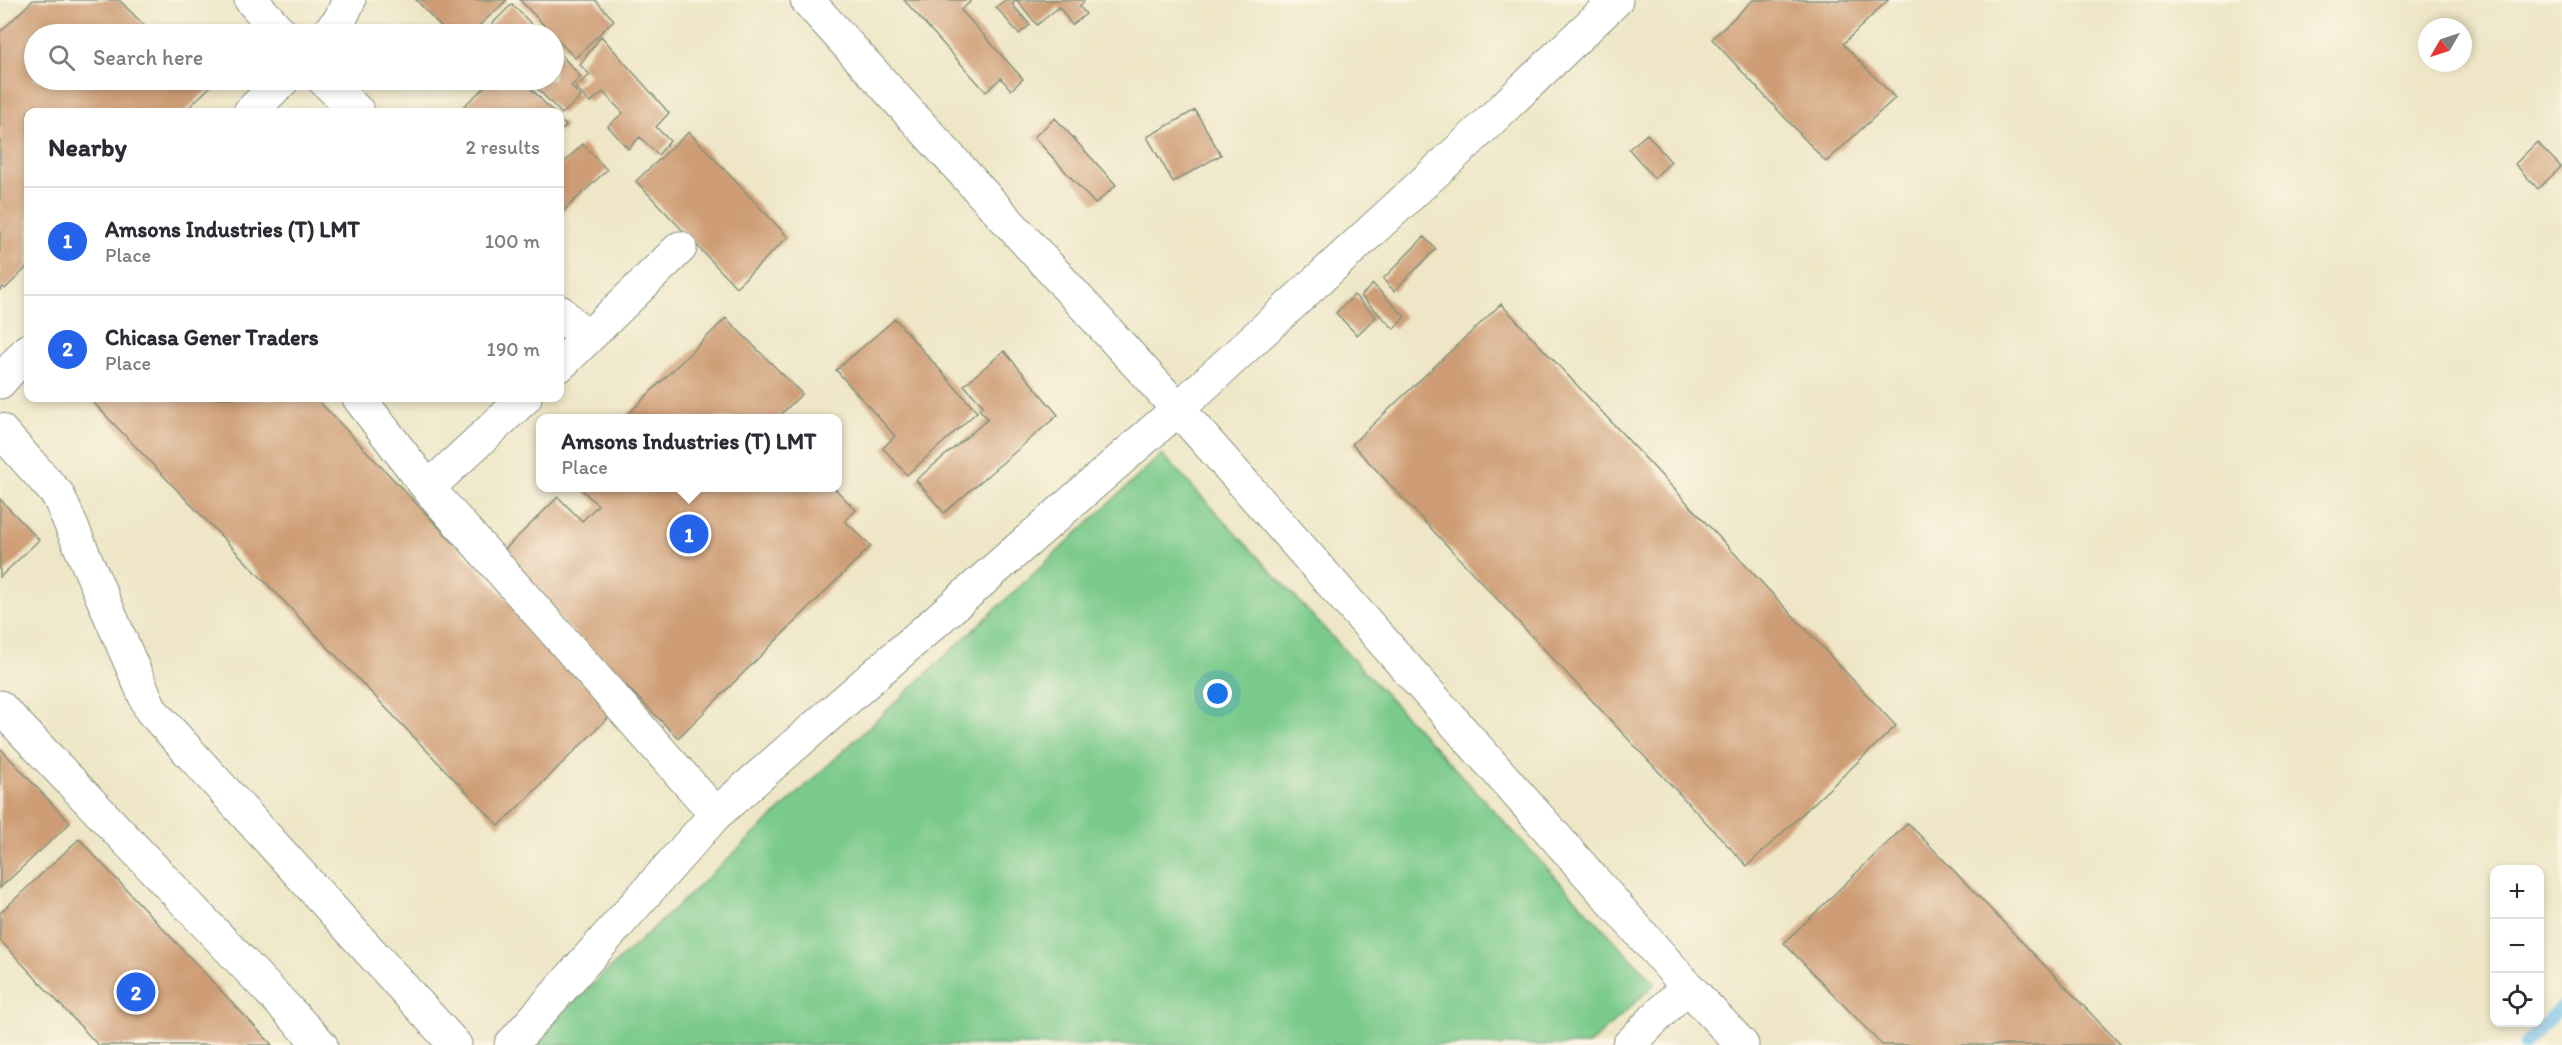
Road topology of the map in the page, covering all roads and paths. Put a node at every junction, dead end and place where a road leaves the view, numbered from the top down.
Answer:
1 (251, 0) edge
2 (349, 0) edge
3 (807, 0) edge
4 (1616, 0) edge
5 (273, 24) edge
6 (336, 24) edge
7 (273, 90) edge
8 (335, 90) edge
9 (254, 108) edge
10 (354, 108) edge
11 (680, 248) dead end
12 (564, 316) edge
13 (587, 339) junction
14 (24, 355) edge
15 (564, 361) edge
16 (0, 382) edge
17 (362, 402) edge
18 (521, 402) edge
19 (1178, 409) junction
20 (0, 430) edge
21 (428, 488) junction
22 (0, 707) edge
23 (716, 814) junction
24 (1687, 986) junction
25 (321, 1045) edge
26 (455, 1045) edge
27 (511, 1045) edge
28 (1629, 1045) edge
29 (1742, 1045) edge

1 - 5 street
2 - 6 street
3 - 19 street
4 - 19 street
7 - 9 street
8 - 10 street
11 - 13 street
12 - 13 street
13 - 15 street
14 - 16 street
17 - 21 street
18 - 21 street
19 - 23 street
19 - 24 street
20 - 26 street
21 - 23 street
22 - 25 street
23 - 27 street
24 - 28 street
24 - 29 street

